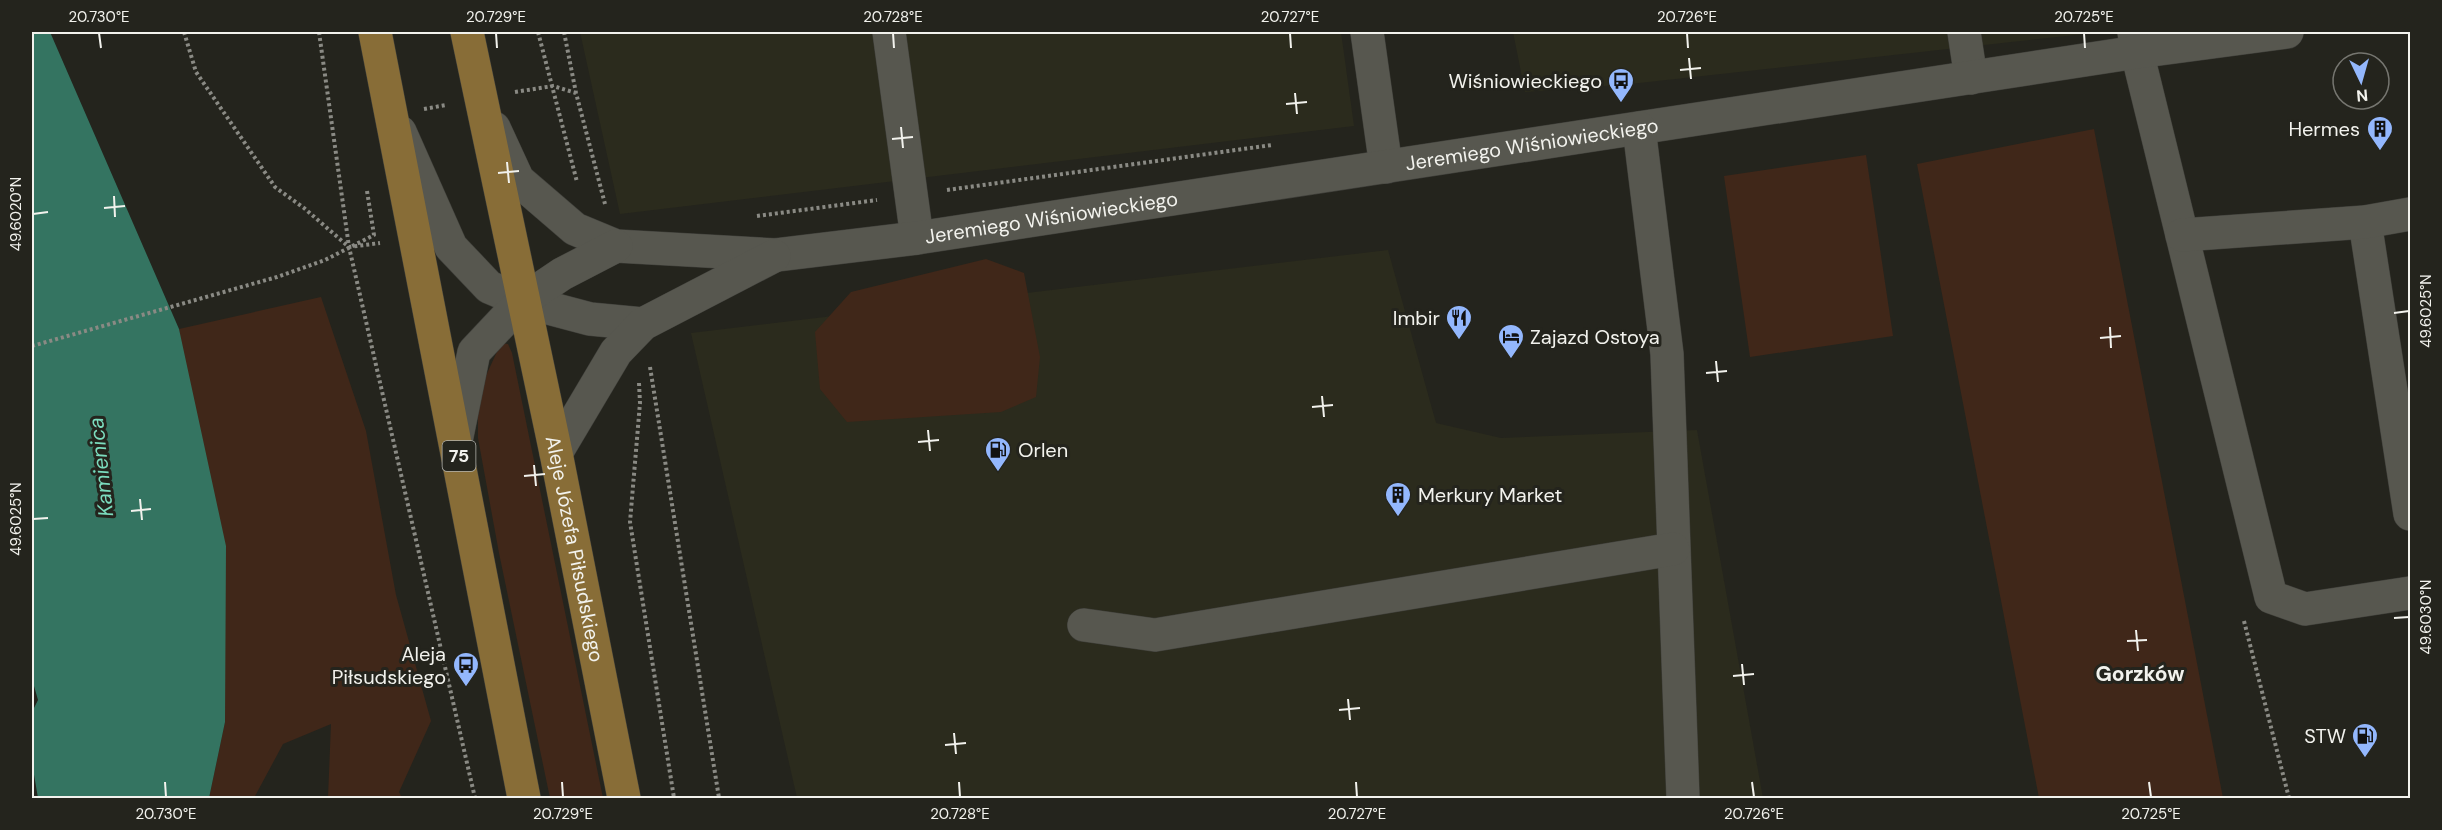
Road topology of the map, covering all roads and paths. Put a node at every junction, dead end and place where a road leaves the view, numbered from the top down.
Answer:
1 (184, 32) edge
2 (319, 32) edge
3 (375, 32) edge
4 (467, 32) edge
5 (538, 32) edge
6 (564, 32) edge
7 (889, 32) edge
8 (1367, 32) edge
9 (1964, 32) edge
10 (2287, 32) edge
11 (2136, 42) edge
12 (1971, 78) junction
13 (481, 98) junction
14 (392, 115) junction
15 (1638, 128) junction
16 (1386, 167) junction
17 (578, 185) dead end
18 (2410, 214) edge
19 (2365, 222) junction
20 (2182, 235) junction
21 (416, 237) junction
22 (917, 238) junction
23 (616, 246) junction
24 (349, 247) junction
25 (776, 255) junction
26 (277, 277) dead end
27 (522, 301) junction
28 (643, 324) junction
29 (32, 346) edge
30 (640, 402) dead end
31 (456, 441) junction
32 (556, 453) junction
33 (2410, 514) edge
34 (1673, 549) junction
35 (2410, 593) edge
36 (1084, 625) dead end
37 (475, 798) edge
38 (524, 798) edge
39 (624, 798) edge
40 (674, 798) edge
41 (719, 798) edge
42 (1683, 798) edge

1 - 24 path
2 - 24 path
3 - 14 main road, 75
4 - 13 main road, Aleje Józefa Piłsudskiego
5 - 17 path
6 - 23 path
7 - 22 street
8 - 16 street
9 - 12 street
10 - 11 street, Jeremiego Wiśniowieckiego
11 - 12 street, Jeremiego Wiśniowieckiego
11 - 20 street
12 - 15 street, Jeremiego Wiśniowieckiego
13 - 23 street, Aleje Józefa Piłsudskiego
13 - 27 main road, Aleje Józefa Piłsudskiego
14 - 21 main road, 75
14 - 27 street
15 - 16 street, Jeremiego Wiśniowieckiego
15 - 34 street
16 - 22 street, Jeremiego Wiśniowieckiego
18 - 19 street
19 - 20 street
19 - 33 street
20 - 35 street
21 - 24 path
21 - 31 main road, 75
22 - 25 street, Jeremiego Wiśniowieckiego
23 - 25 street, Jeremiego Wiśniowieckiego
23 - 27 street
24 - 37 path
25 - 28 street, Jeremiego Wiśniowieckiego
26 - 29 path
27 - 28 street
27 - 31 street
27 - 32 main road, Aleje Józefa Piłsudskiego
28 - 32 street, Jeremiego Wiśniowieckiego
28 - 41 path
30 - 40 path
31 - 38 main road, 75
32 - 39 main road, Aleje Józefa Piłsudskiego
34 - 36 street
34 - 42 street

